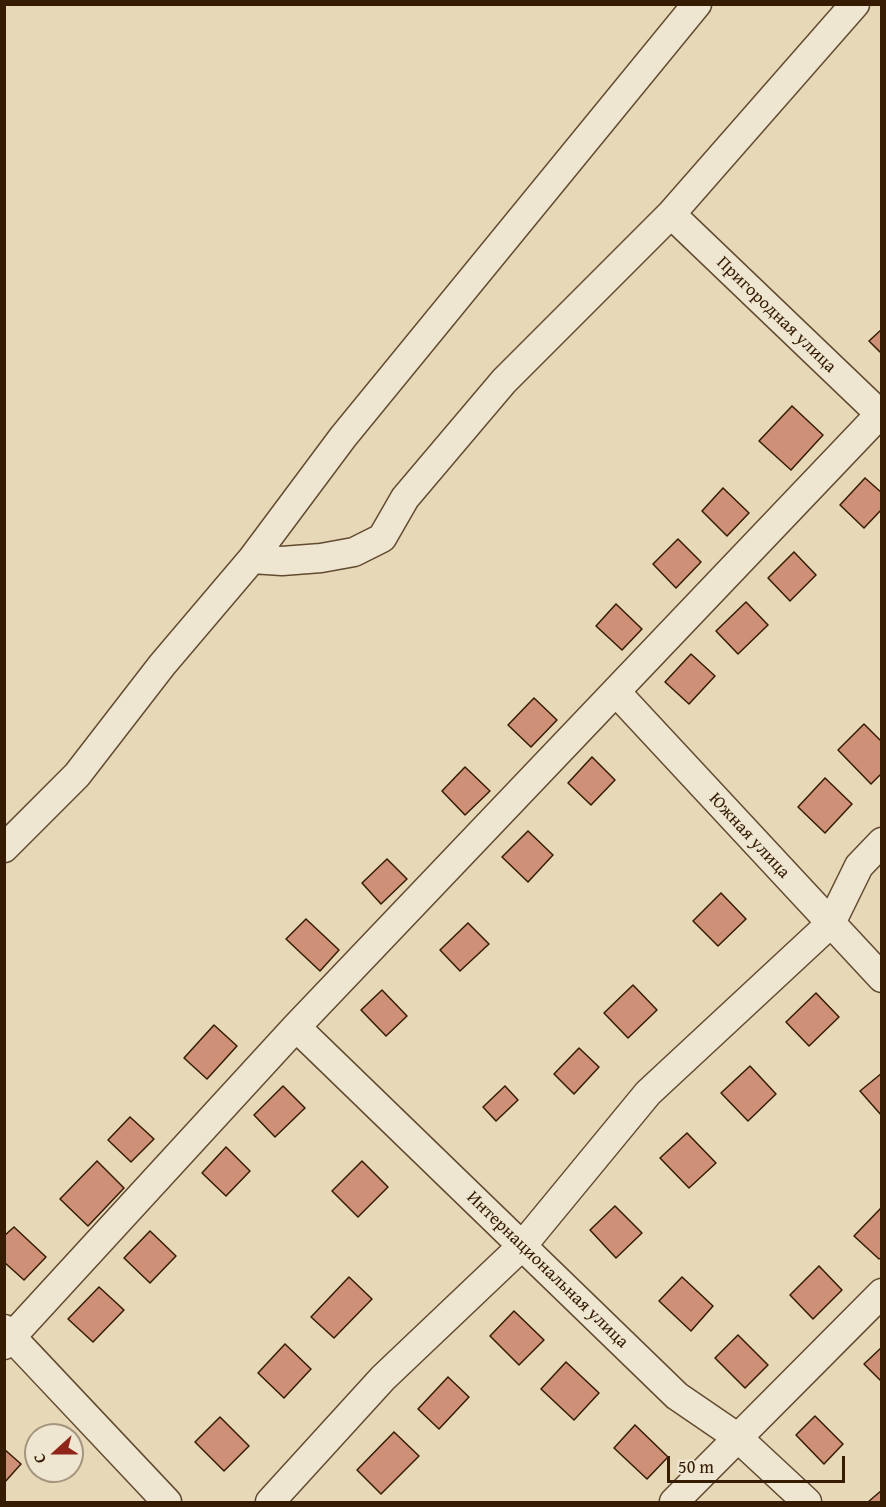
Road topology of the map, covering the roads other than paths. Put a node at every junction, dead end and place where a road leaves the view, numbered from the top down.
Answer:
1 (697, 4) edge
2 (855, 4) edge
3 (671, 214) junction
4 (881, 414) edge
5 (252, 559) junction
6 (617, 693) junction
7 (882, 842) edge
8 (4, 848) edge
9 (831, 923) junction
10 (882, 978) edge
11 (296, 1027) junction
12 (522, 1246) junction
13 (882, 1293) edge
14 (7, 1337) edge
15 (737, 1437) junction
16 (167, 1503) edge
17 (270, 1503) edge
18 (674, 1503) edge
19 (807, 1503) edge

1 - 5 street
2 - 3 street
3 - 4 street, Пригородная улица
3 - 5 street
4 - 6 street
5 - 8 street
6 - 9 street, Южная улица
6 - 11 street
7 - 9 street
9 - 10 street, Южная улица
9 - 12 street
11 - 12 street, Интернациональная улица
11 - 14 street
12 - 15 street, Интернациональная улица
12 - 17 street
13 - 15 street
14 - 16 street
15 - 18 street
15 - 19 street, Интернациональная улица

